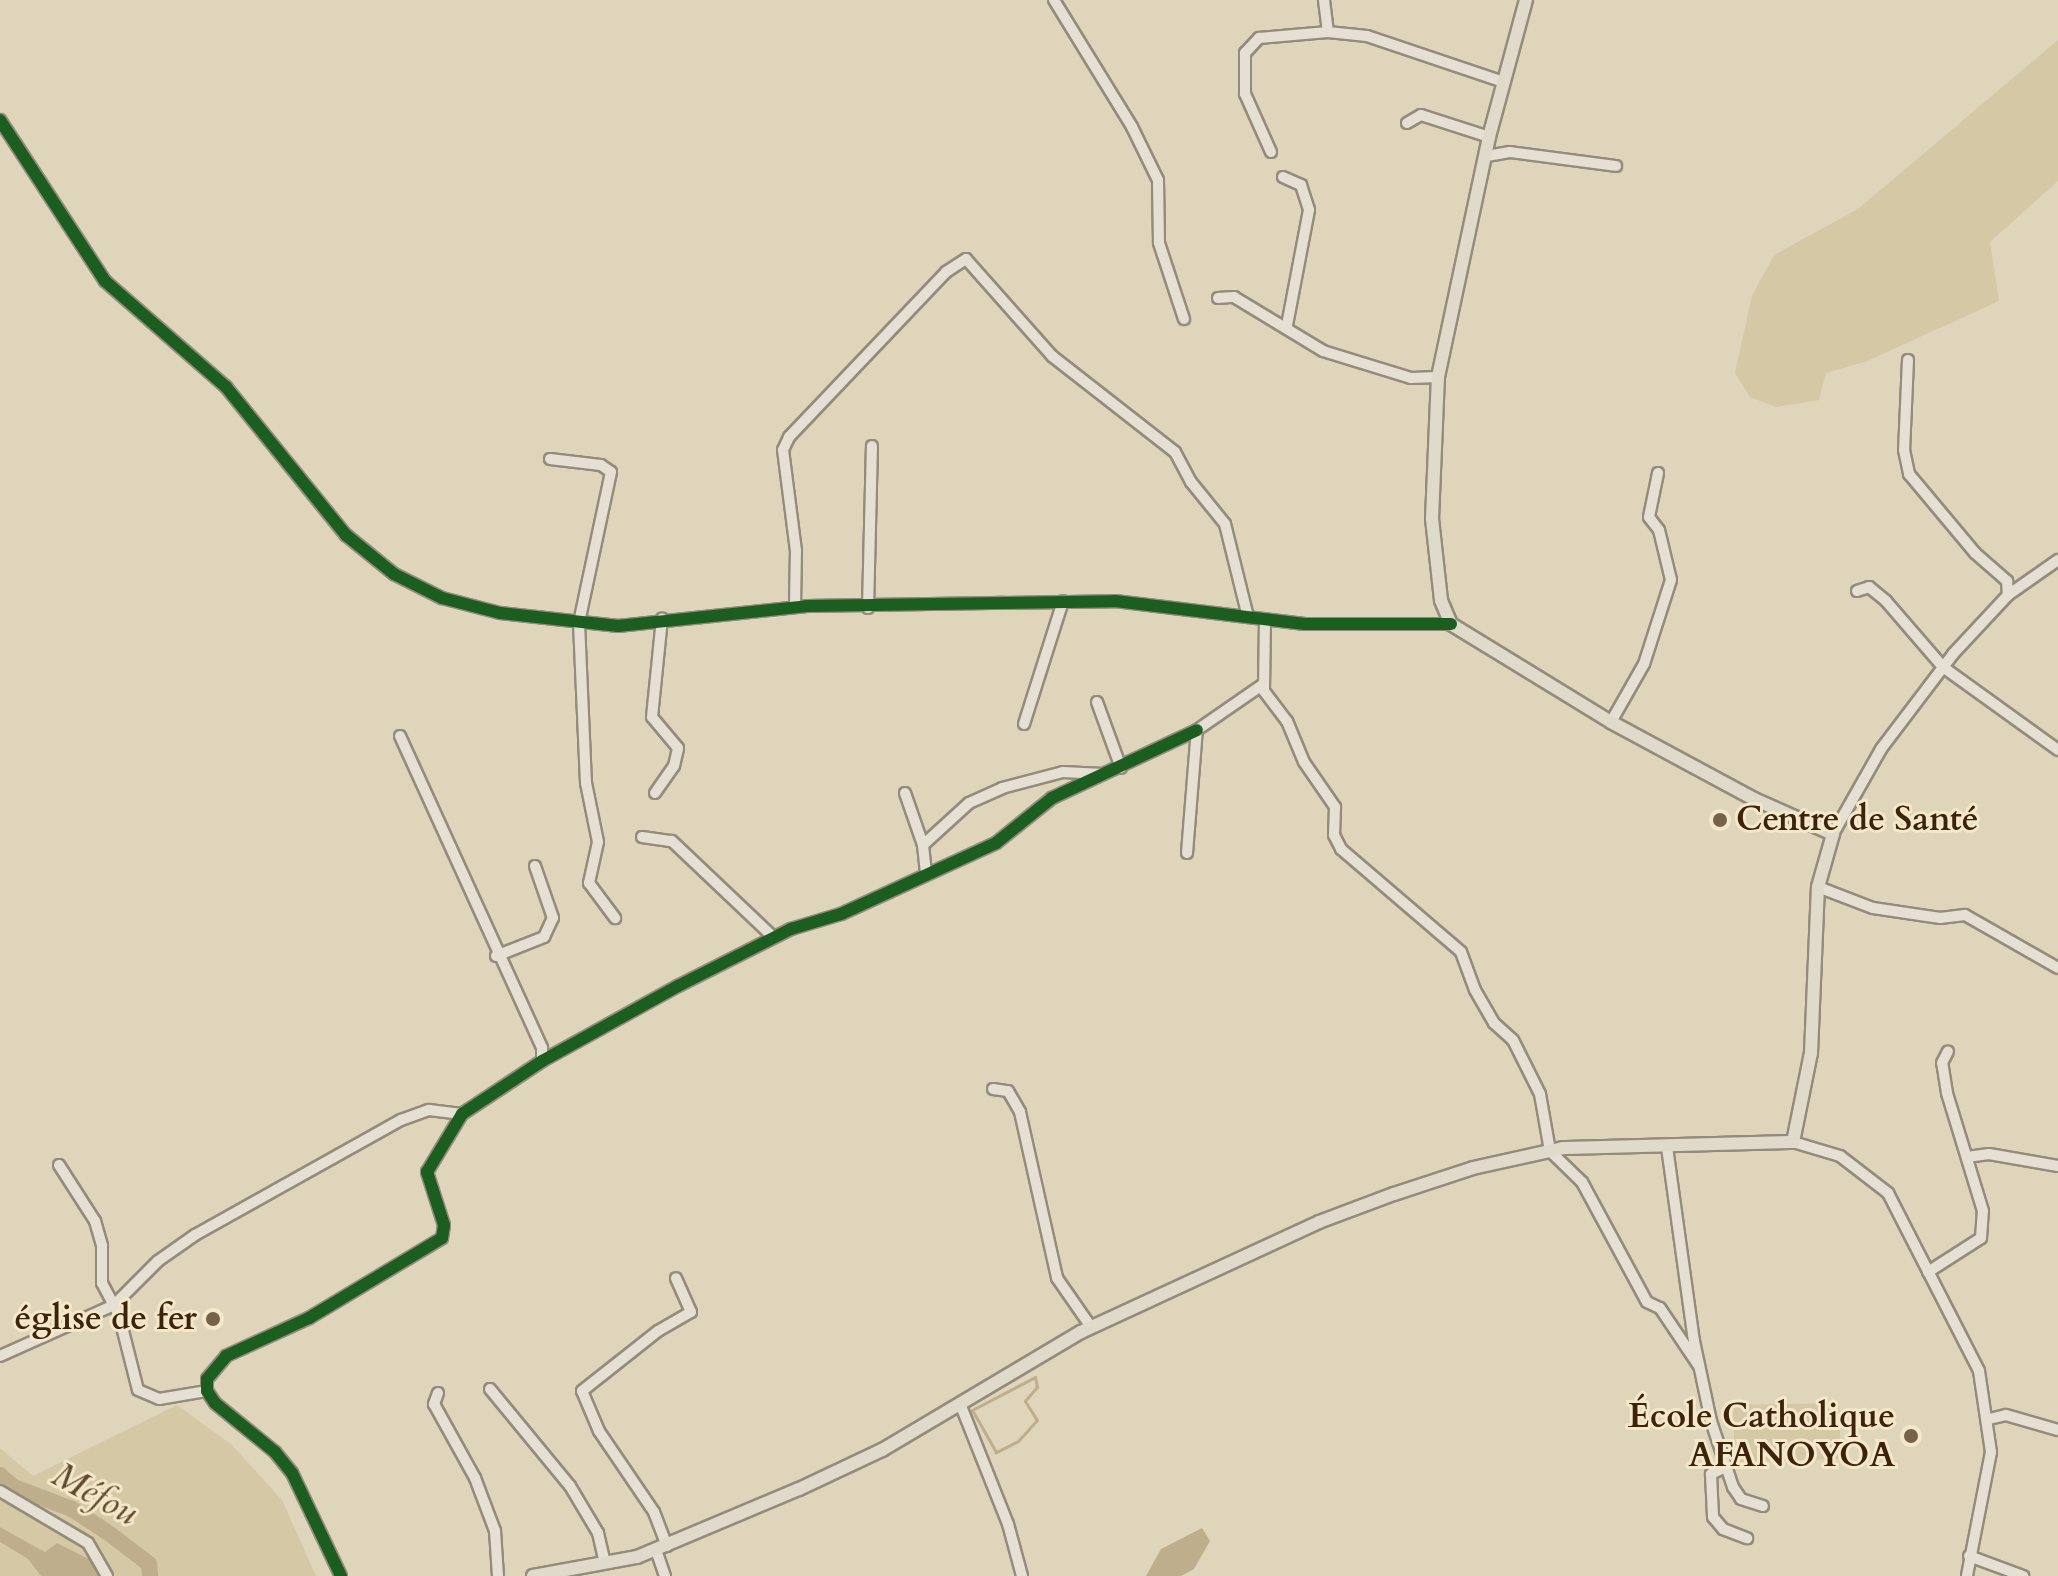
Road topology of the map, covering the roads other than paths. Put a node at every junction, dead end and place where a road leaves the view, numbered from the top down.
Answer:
1 (1054, 0) edge
2 (1324, 0) edge
3 (1526, 0) edge
4 (1328, 32) junction
5 (1504, 82) junction
6 (0, 120) edge
7 (1407, 123) dead end
8 (1489, 137) junction
9 (1271, 152) dead end
10 (1487, 156) junction
11 (1616, 166) dead end
12 (1283, 177) dead end
13 (1218, 298) dead end
14 (1184, 319) dead end
15 (1287, 325) junction
16 (1908, 360) dead end
17 (1438, 377) junction
18 (872, 446) dead end
19 (550, 459) dead end
20 (1658, 473) dead end
21 (2058, 560) edge
22 (1857, 591) dead end
23 (2008, 595) junction
24 (1063, 601) junction
25 (795, 606) junction
26 (868, 608) junction
27 (1247, 613) junction
28 (662, 619) junction
29 (1265, 619) junction
30 (579, 623) junction
31 (1451, 624) junction
32 (1943, 667) junction
33 (1262, 685) junction
34 (1097, 702) dead end
35 (1611, 722) junction
36 (1024, 724) dead end
37 (1197, 730) junction
38 (400, 736) dead end
39 (2058, 750) edge
40 (1121, 768) junction
41 (1104, 774) junction
42 (655, 793) dead end
43 (905, 793) dead end
44 (1833, 834) junction
45 (642, 837) dead end
46 (923, 845) junction
47 (1187, 853) dead end
48 (535, 866) dead end
49 (926, 872) junction
50 (1818, 887) junction
51 (615, 918) dead end
52 (773, 937) junction
53 (496, 956) junction
54 (2058, 968) edge
55 (1948, 1051) dead end
56 (542, 1061) junction
57 (993, 1089) dead end
58 (462, 1114) junction
59 (1793, 1142) junction
60 (1667, 1147) junction
61 (1550, 1151) junction
62 (1967, 1157) junction
63 (59, 1165) dead end
64 (2058, 1166) edge
65 (1928, 1272) junction
66 (676, 1278) dead end
67 (114, 1305) junction
68 (1091, 1327) junction
69 (0, 1356) edge
70 (1699, 1366) junction
71 (490, 1389) dead end
72 (207, 1391) junction
73 (438, 1393) dead end
74 (961, 1406) junction
75 (1989, 1419) junction
76 (2058, 1430) edge
77 (1725, 1467) junction
78 (0, 1491) edge
79 (1763, 1506) dead end
80 (1747, 1538) dead end
81 (661, 1548) junction
82 (1969, 1556) junction
83 (605, 1563) junction
84 (552, 1574) edge
85 (107, 1576) edge
86 (341, 1576) edge
87 (498, 1576) edge
88 (533, 1576) edge
89 (665, 1576) edge
90 (1022, 1576) edge
91 (1967, 1576) edge
92 (2023, 1576) edge

1 - 14 street
2 - 4 street
3 - 5 main road
4 - 5 street
4 - 9 street
5 - 8 main road
6 - 30 street
7 - 8 street
8 - 10 main road
10 - 11 street
10 - 17 main road
12 - 15 street
13 - 15 street
15 - 17 street
16 - 23 street
17 - 31 main road
18 - 26 street
19 - 30 street
20 - 35 street
21 - 23 street
22 - 32 street
23 - 32 street
24 - 26 street
24 - 27 street
24 - 36 street
25 - 26 street
25 - 27 street
25 - 28 street
27 - 29 street
28 - 30 street
28 - 42 street
29 - 31 street
29 - 33 street
30 - 51 street
31 - 35 main road
32 - 39 street
32 - 44 street
33 - 37 street
33 - 61 street
34 - 40 street
35 - 44 main road
37 - 40 street
37 - 47 street
38 - 53 street
40 - 41 street
41 - 46 street
41 - 49 street
43 - 46 street
44 - 50 main road
45 - 52 street
46 - 49 street
48 - 53 street
49 - 52 street
50 - 54 street
50 - 59 main road
52 - 56 street
53 - 56 street
55 - 62 street
56 - 58 street
57 - 68 street
58 - 67 street
58 - 72 street
59 - 60 main road
59 - 65 street
60 - 61 main road
60 - 70 street
61 - 68 main road
61 - 70 street
62 - 64 street
62 - 65 street
63 - 67 street
65 - 75 street
66 - 81 street
67 - 69 street
67 - 72 street
68 - 74 main road
70 - 77 street
71 - 83 street
72 - 86 street
73 - 87 street
74 - 81 main road
74 - 90 street
75 - 76 street
75 - 82 street
77 - 79 street
77 - 80 street
78 - 85 street
81 - 83 main road
81 - 89 street
82 - 91 street
82 - 92 street
83 - 84 main road
84 - 88 main road

